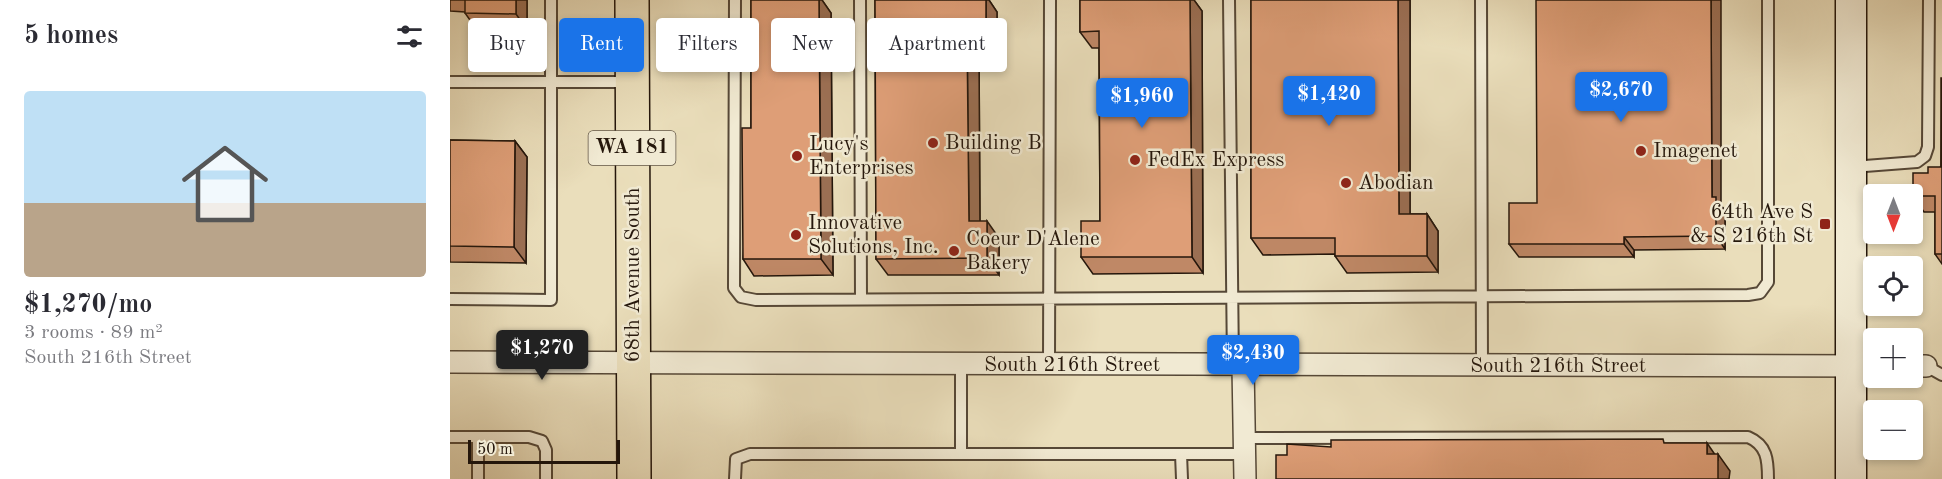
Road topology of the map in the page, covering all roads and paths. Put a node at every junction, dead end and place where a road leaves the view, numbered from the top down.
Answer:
1 (551, 0) edge
2 (632, 0) edge
3 (735, 0) edge
4 (860, 0) edge
5 (1050, 0) edge
6 (1229, 0) edge
7 (1481, 0) edge
8 (1768, 0) edge
9 (1851, 0) edge
10 (1929, 0) edge
11 (450, 82) edge
12 (550, 82) junction
13 (631, 82) junction
14 (1849, 167) junction
15 (1482, 297) junction
16 (450, 299) edge
17 (861, 299) junction
18 (1049, 299) junction
19 (1232, 299) junction
20 (450, 362) edge
21 (633, 362) junction
22 (961, 364) junction
23 (1049, 365) junction
24 (1238, 366) junction
25 (1482, 366) junction
26 (1862, 366) edge
27 (450, 437) edge
28 (478, 437) junction
29 (1244, 446) junction
30 (961, 454) junction
31 (1181, 454) junction
32 (478, 479) edge
33 (546, 479) edge
34 (634, 479) edge
35 (735, 479) edge
36 (1182, 479) edge
37 (1245, 479) edge
38 (1768, 479) edge
39 (1851, 479) edge

1 - 12 lane
2 - 13 main road, 68th Avenue South / WA 181
3 - 17 lane
4 - 17 lane
5 - 18 lane
6 - 19 lane
7 - 15 lane
8 - 15 lane
9 - 14 street
10 - 14 lane
11 - 12 lane
12 - 13 lane
12 - 16 lane
13 - 21 main road, 68th Avenue South / WA 181
14 - 26 street
15 - 19 lane
15 - 25 lane
17 - 18 lane
18 - 19 lane
18 - 23 lane
19 - 24 lane
20 - 21 street, South 216th Street
21 - 22 street, South 216th Street
21 - 34 main road, 68th Avenue South / WA 181
22 - 23 street, South 216th Street
22 - 30 lane
23 - 24 street, South 216th Street
24 - 25 street, South 216th Street
24 - 29 street
25 - 26 street, South 216th Street
26 - 39 street
27 - 28 lane
28 - 32 lane
28 - 33 lane
29 - 31 lane
29 - 37 street
29 - 38 lane
30 - 31 lane
30 - 35 lane
31 - 36 lane

